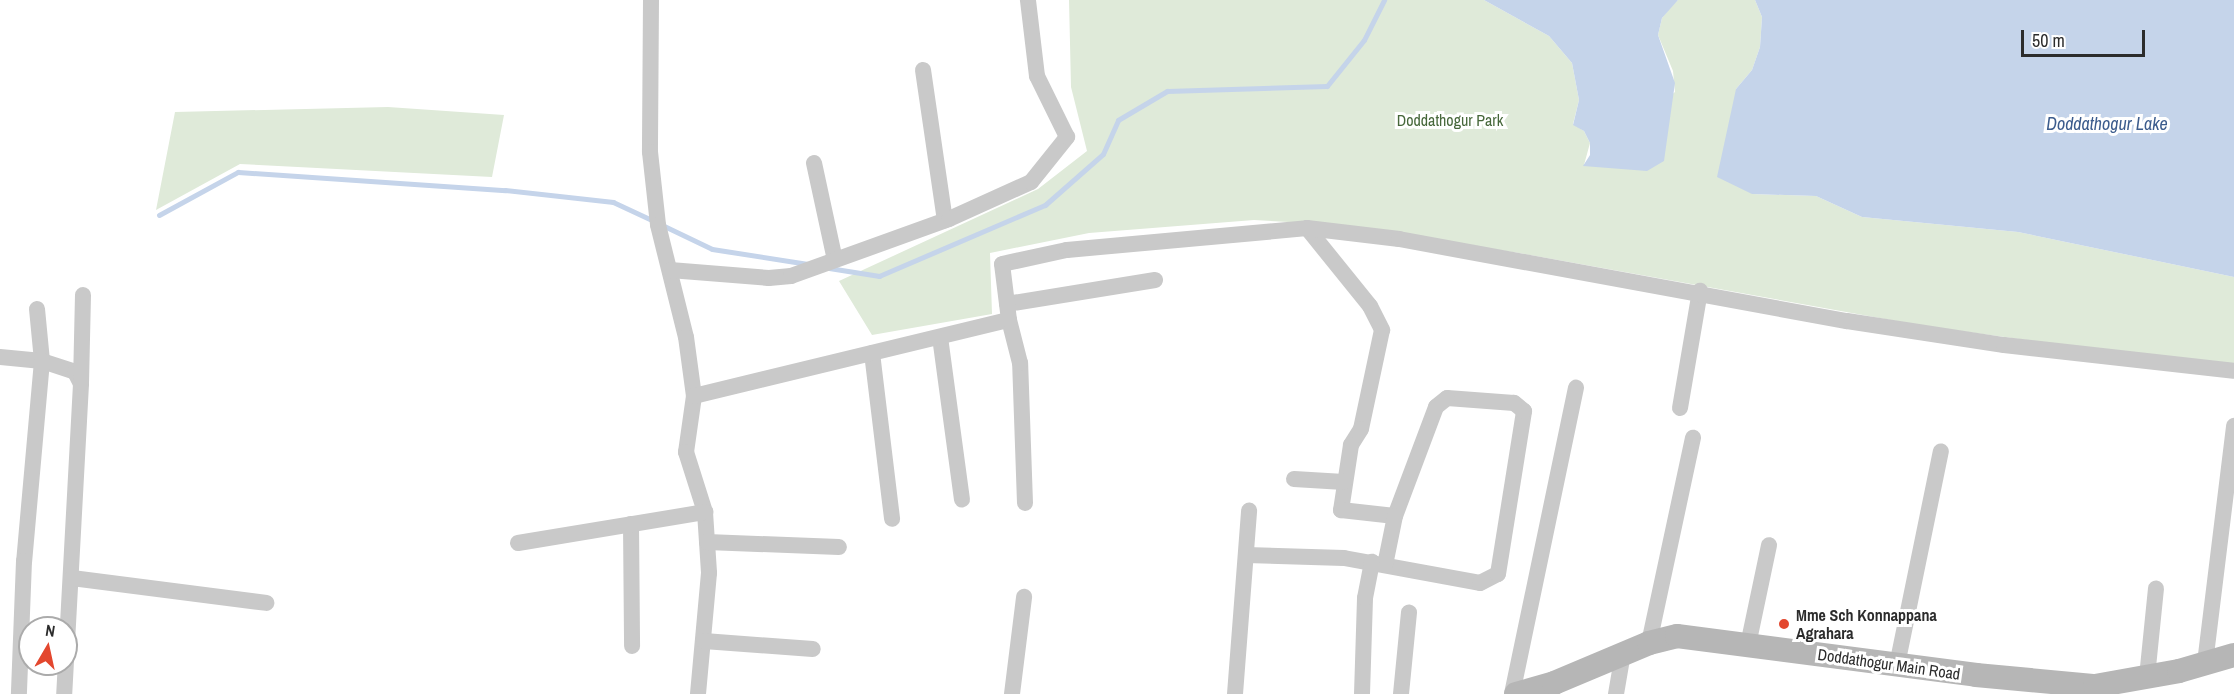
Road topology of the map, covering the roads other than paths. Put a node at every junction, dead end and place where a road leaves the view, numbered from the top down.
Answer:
1 (651, 0) edge
2 (1028, 0) edge
3 (923, 70) dead end
4 (814, 163) dead end
5 (945, 220) junction
6 (1307, 228) junction
7 (836, 260) junction
8 (670, 270) junction
9 (1155, 280) dead end
10 (1700, 291) junction
11 (83, 295) dead end
12 (38, 309) dead end
13 (1008, 312) junction
14 (940, 337) junction
15 (872, 353) junction
16 (0, 357) edge
17 (42, 361) junction
18 (2234, 371) edge
19 (81, 384) junction
20 (1576, 388) dead end
21 (694, 396) junction
22 (1680, 408) dead end
23 (2234, 426) edge
24 (1693, 438) dead end
25 (1941, 451) dead end
26 (1294, 479) dead end
27 (1344, 482) junction
28 (962, 500) dead end
29 (1025, 503) dead end
30 (1249, 511) dead end
31 (705, 512) junction
32 (1395, 516) junction
33 (892, 519) dead end
34 (631, 524) junction
35 (707, 542) junction
36 (518, 543) dead end
37 (1769, 545) dead end
38 (839, 548) dead end
39 (1246, 555) junction
40 (1378, 564) junction
41 (72, 578) junction
42 (2156, 588) dead end
43 (1024, 597) dead end
44 (266, 603) dead end
45 (1409, 612) dead end
46 (704, 641) junction
47 (1649, 643) junction
48 (1748, 645) junction
49 (632, 646) dead end
50 (813, 649) dead end
51 (1623, 653) junction
52 (2234, 655) edge
53 (2205, 663) junction
54 (1897, 665) junction
55 (2147, 677) junction
56 (19, 694) edge
57 (64, 694) edge
58 (698, 694) edge
59 (1012, 694) edge
60 (1235, 694) edge
61 (1362, 694) edge
62 (1401, 694) edge
63 (1514, 694) edge
64 (1616, 694) edge

1 - 8 street
2 - 5 street
3 - 5 street
4 - 7 street
5 - 7 street
6 - 10 street
6 - 13 street
6 - 27 street
7 - 8 street
8 - 21 street
9 - 13 street
10 - 18 street
10 - 22 street
11 - 19 street
12 - 17 street
13 - 14 street
13 - 29 street
14 - 15 street
14 - 28 street
15 - 21 street
15 - 33 street
16 - 17 street
17 - 19 street
17 - 56 street
19 - 41 street
20 - 63 street
21 - 31 street
23 - 53 street
24 - 47 street
25 - 54 street
26 - 27 street
27 - 32 street
30 - 39 street
31 - 34 street
31 - 35 street
32 - 40 street
32 - 40 street
34 - 36 street
34 - 49 street
35 - 38 street
35 - 46 street
37 - 48 street
39 - 40 street
39 - 60 street
40 - 61 street
41 - 44 street
41 - 57 street
42 - 55 street
43 - 59 street
45 - 62 street
46 - 50 street
46 - 58 street
47 - 48 street, Doddathogur Main Road
47 - 51 street, Doddathogur Main Road
48 - 54 street, Doddathogur Main Road
51 - 63 street, Doddathogur Main Road
51 - 64 street
52 - 53 street, Doddathogur Main Road
53 - 55 street, Doddathogur Main Road
54 - 55 street, Doddathogur Main Road

